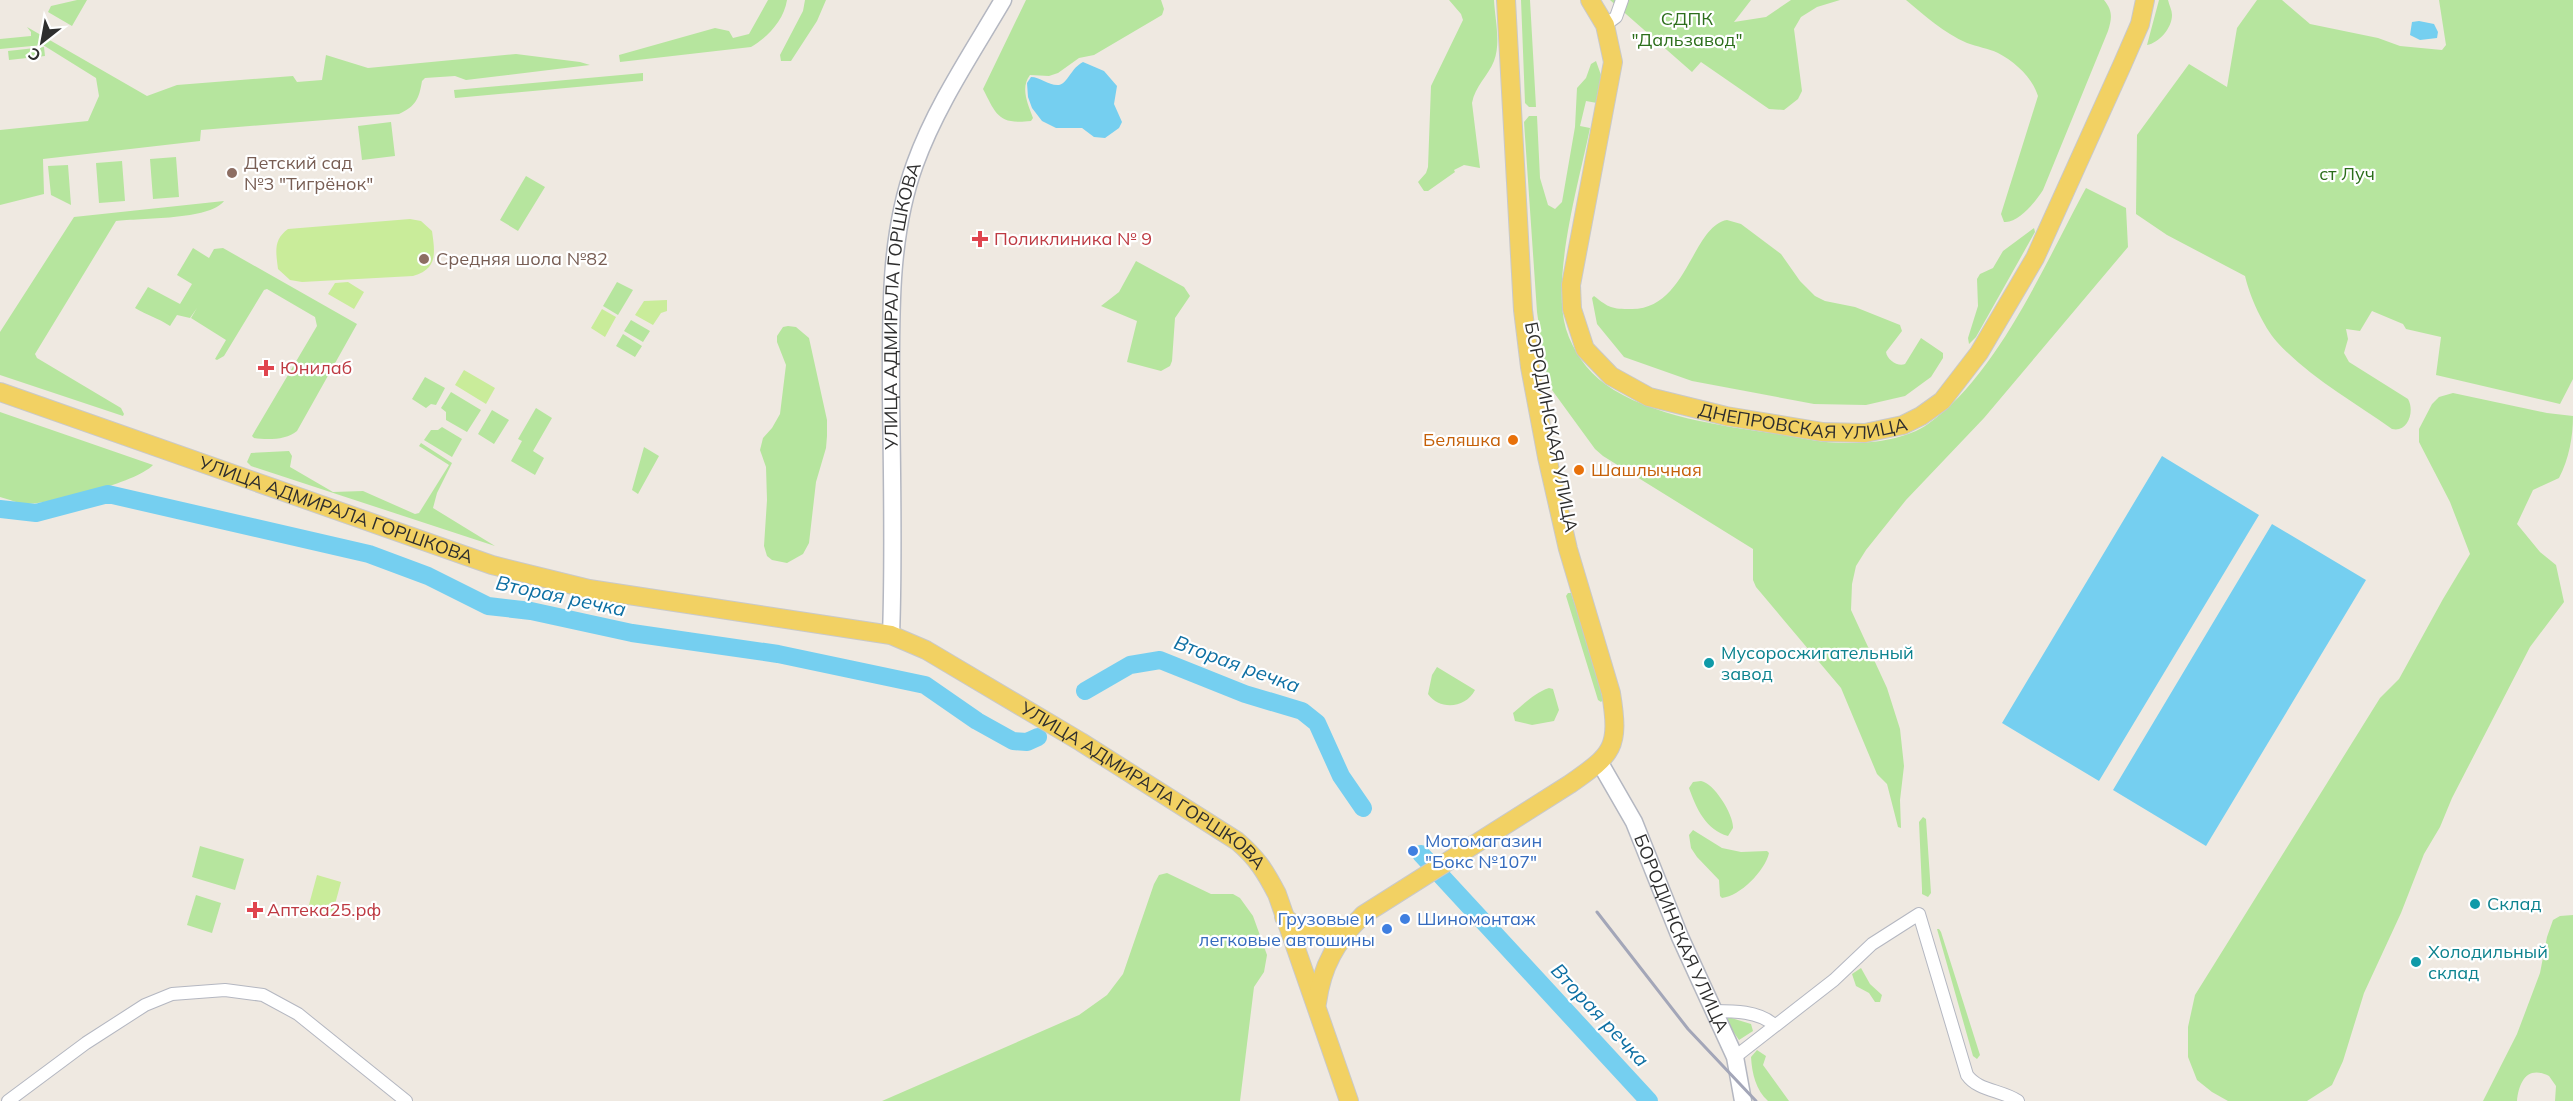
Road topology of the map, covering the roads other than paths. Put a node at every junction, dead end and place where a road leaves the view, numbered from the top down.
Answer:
1 (1003, 0) edge
2 (1506, 0) edge
3 (1513, 0) edge
4 (1590, 0) edge
5 (1597, 0) edge
6 (1622, 0) edge
7 (2143, 0) edge
8 (1608, 23) junction
9 (0, 392) edge
10 (891, 635) junction
11 (1602, 767) junction
12 (1284, 917) junction
13 (1346, 932) junction
14 (1317, 1005) junction
15 (1713, 1011) junction
16 (1774, 1024) junction
17 (1735, 1056) junction
18 (8, 1101) edge
19 (406, 1101) edge
20 (1349, 1101) edge
21 (1743, 1101) edge
22 (2018, 1101) edge

1 - 10 main road, УЛИЦА АДМИРАЛА ГОРШКОВА
2 - 11 main road, БОРОДИНСКАЯ УЛИЦА
3 - 11 main road, БОРОДИНСКАЯ УЛИЦА
4 - 8 main road, ДНЕПРОВСКАЯ УЛИЦА
5 - 8 main road, ДНЕПРОВСКАЯ УЛИЦА
6 - 8 street
7 - 8 main road, ДНЕПРОВСКАЯ УЛИЦА
9 - 10 main road, УЛИЦА АДМИРАЛА ГОРШКОВА
10 - 12 main road, УЛИЦА АДМИРАЛА ГОРШКОВА
11 - 13 main road, БОРОДИНСКАЯ УЛИЦА
11 - 15 main road, БОРОДИНСКАЯ УЛИЦА
12 - 13 main road
12 - 14 main road, УЛИЦА АДМИРАЛА ГОРШКОВА
13 - 14 main road, БОРОДИНСКАЯ УЛИЦА
14 - 20 main road, УЛИЦА АДМИРАЛА ГОРШКОВА
15 - 16 street
15 - 17 main road, БОРОДИНСКАЯ УЛИЦА
16 - 17 street
16 - 22 street
17 - 21 main road, БОРОДИНСКАЯ УЛИЦА
18 - 19 street

